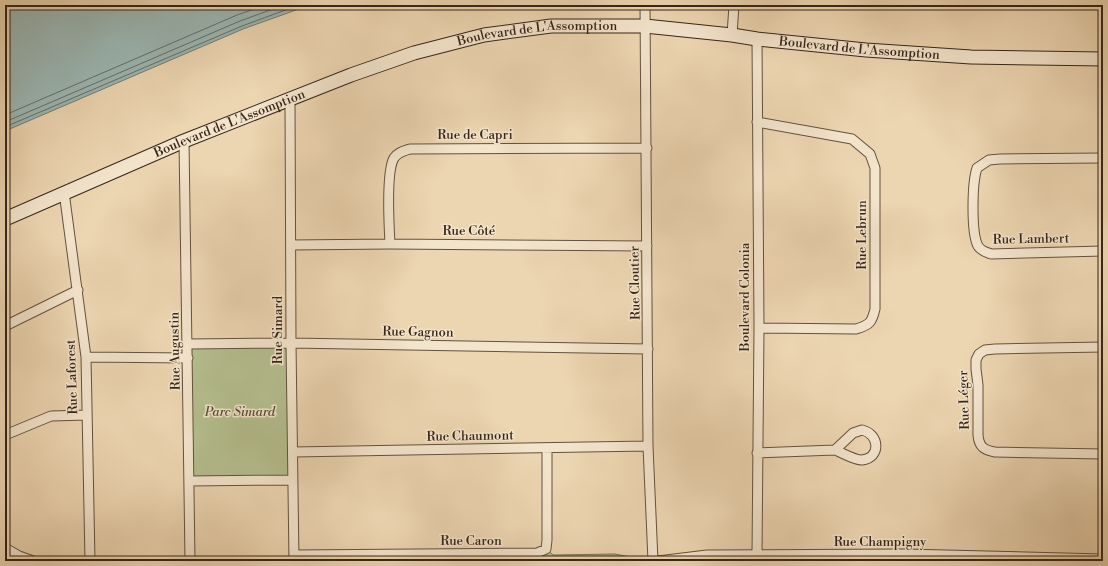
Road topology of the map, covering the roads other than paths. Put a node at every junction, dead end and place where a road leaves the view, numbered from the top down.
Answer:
1 (645, 5) edge
2 (734, 5) edge
3 (646, 26) junction
4 (732, 35) junction
5 (757, 40) junction
6 (1103, 59) edge
7 (290, 100) junction
8 (757, 122) junction
9 (184, 141) junction
10 (646, 148) junction
11 (1103, 158) edge
12 (64, 192) junction
13 (5, 219) edge
14 (390, 244) junction
15 (291, 245) junction
16 (647, 246) junction
17 (1103, 251) edge
18 (78, 290) junction
19 (5, 326) edge
20 (759, 328) junction
21 (291, 343) junction
22 (188, 344) junction
23 (1103, 347) edge
24 (648, 349) junction
25 (86, 357) junction
26 (188, 358) junction
27 (87, 415) junction
28 (5, 435) edge
29 (648, 446) junction
30 (547, 448) junction
31 (835, 450) dead end
32 (293, 452) junction
33 (757, 453) junction
34 (1103, 454) edge
35 (292, 480) junction
36 (189, 481) junction
37 (5, 548) edge
38 (757, 555) junction
39 (294, 558) edge
40 (1103, 558) edge
41 (33, 561) edge
42 (90, 561) edge
43 (190, 561) edge
44 (653, 561) edge
45 (658, 561) edge

1 - 3 street, Rue Cloutier
2 - 4 street
3 - 4 street, Boulevard de L'Assomption
3 - 7 street, Boulevard de L'Assomption
3 - 10 street, Rue Cloutier
4 - 5 street, Boulevard de L'Assomption
5 - 6 street, Boulevard de L'Assomption
5 - 8 street, Boulevard Colonia
7 - 9 street, Boulevard de L'Assomption
7 - 15 street, Rue Simard
8 - 20 street, Boulevard Colonia
8 - 20 street, Rue Lebrun
9 - 12 street, Boulevard de L'Assomption
9 - 22 street, Rue Augustin
10 - 14 street, Rue de Capri
10 - 16 street, Rue Cloutier
11 - 17 street, Rue Lambert
12 - 13 street, Boulevard de L'Assomption
12 - 18 street, Rue Laforest
14 - 15 street, Rue Côté
14 - 16 street, Rue Côté
15 - 21 street, Rue Simard
16 - 24 street, Rue Cloutier
18 - 19 street
18 - 25 street, Rue Laforest
20 - 33 street, Boulevard Colonia
21 - 22 street, Rue Gagnon
21 - 24 street, Rue Gagnon
21 - 32 street, Rue Simard
22 - 26 street, Rue Augustin
23 - 34 street, Rue Léger
24 - 29 street, Rue Cloutier
25 - 26 street
25 - 27 street, Rue Laforest
26 - 36 street, Rue Augustin
27 - 28 street
27 - 42 street, Rue Laforest
29 - 30 street, Rue Chaumont
29 - 44 street, Rue Cloutier
30 - 32 street, Rue Chaumont
30 - 39 street, Rue Caron
31 - 33 street
32 - 35 street, Rue Simard
33 - 38 street, Boulevard Colonia
35 - 36 street
35 - 39 street, Rue Simard
36 - 43 street, Rue Augustin
37 - 41 street
38 - 40 street, Rue Champigny
38 - 45 street, Rue Champigny

